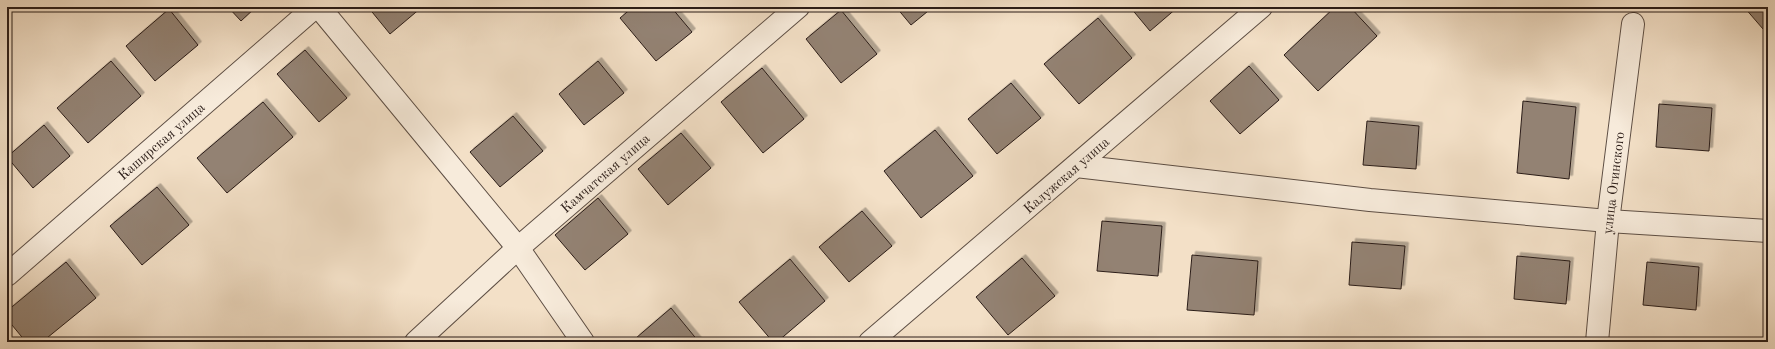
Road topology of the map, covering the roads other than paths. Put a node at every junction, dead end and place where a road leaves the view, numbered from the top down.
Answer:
1 (315, 7) edge
2 (319, 7) edge
3 (798, 7) edge
4 (1261, 7) edge
5 (1633, 24) dead end
6 (1076, 166) junction
7 (1608, 221) junction
8 (1768, 231) edge
9 (518, 248) junction
10 (7, 275) edge
11 (416, 342) edge
12 (583, 342) edge
13 (870, 342) edge
14 (1597, 342) edge

1 - 10 street, Каширская улица
2 - 9 street
3 - 9 street, Камчатская улица
4 - 6 street, Калужская улица
5 - 7 street, улица Огинского
6 - 7 street
6 - 13 street, Калужская улица
7 - 8 street
7 - 14 street, улица Огинского
9 - 11 street, Камчатская улица
9 - 12 street

